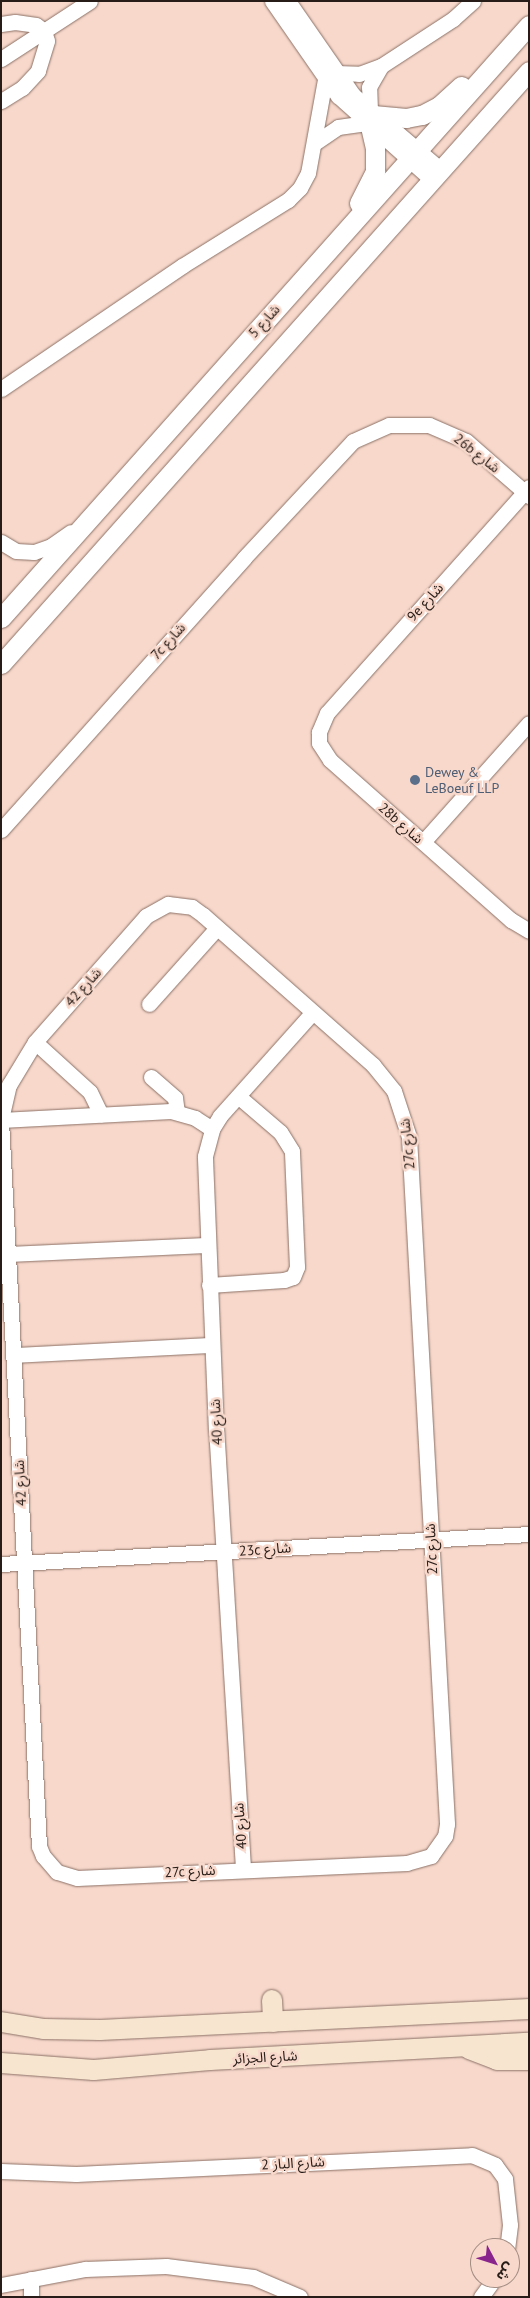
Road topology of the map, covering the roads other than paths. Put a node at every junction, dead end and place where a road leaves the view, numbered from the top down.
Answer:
1 (90, 1) edge
2 (272, 1) edge
3 (288, 1) edge
4 (473, 1) edge
5 (1, 24) edge
6 (529, 25) edge
7 (44, 31) junction
8 (1, 59) edge
9 (381, 66) junction
10 (529, 71) edge
11 (330, 76) junction
12 (483, 76) junction
13 (1, 101) edge
14 (369, 119) junction
15 (316, 142) junction
16 (413, 155) junction
17 (436, 175) junction
18 (333, 244) junction
19 (1, 389) edge
20 (338, 454) joint
21 (527, 492) edge
22 (88, 520) junction
23 (1, 542) edge
24 (1, 618) edge
25 (1, 664) edge
26 (327, 713) joint
27 (529, 723) edge
28 (1, 830) edge
29 (423, 842) junction
30 (203, 915) joint
31 (217, 928) junction
32 (529, 931) edge
33 (150, 1004) dead end
34 (312, 1013) junction
35 (35, 1042) junction
36 (152, 1077) dead end
37 (238, 1096) junction
38 (177, 1112) junction
39 (101, 1114) junction
40 (1, 1120) edge
41 (212, 1129) junction
42 (206, 1245) junction
43 (8, 1254) junction
44 (209, 1285) junction
45 (212, 1345) junction
46 (14, 1355) junction
47 (529, 1534) edge
48 (430, 1539) junction
49 (223, 1552) junction
50 (24, 1563) junction
51 (1, 1564) edge
52 (40, 1846) joint
53 (243, 1868) junction
54 (272, 2000) dead end
55 (529, 2009) edge
56 (1, 2022) edge
57 (273, 2022) junction
58 (529, 2043) edge
59 (465, 2047) junction
60 (529, 2060) edge
61 (1, 2063) edge
62 (1, 2171) edge
63 (508, 2238) edge
64 (31, 2279) junction
65 (1, 2285) edge
66 (31, 2297) edge
67 (300, 2297) edge

1 - 7 street
2 - 11 street
3 - 11 street
4 - 9 street
5 - 7 street
6 - 12 street, شارع 5
7 - 8 street
7 - 13 street
9 - 11 street
9 - 14 street
10 - 17 street
11 - 14 street
11 - 15 street
12 - 14 street
12 - 16 street, شارع 5
14 - 15 street
14 - 16 street
14 - 18 street
15 - 19 street
16 - 17 street
16 - 18 street, شارع 5
17 - 25 street
18 - 22 street, شارع 5
20 - 21 street, 26b شارع
20 - 28 street, 7c شارع
21 - 26 street, 9e شارع
22 - 23 street
22 - 24 street, شارع 5
26 - 29 street, 28b شارع
27 - 29 street
29 - 32 street, 28b شارع
30 - 31 street, 27c شارع
30 - 35 street, شارع 42
31 - 33 street
31 - 34 street, 27c شارع
34 - 37 street, شارع 40
34 - 48 street, 27c شارع
35 - 39 street
35 - 40 street, شارع 42
36 - 38 street
37 - 41 street, شارع 40
37 - 44 street
38 - 39 street
38 - 41 street
39 - 40 street
40 - 43 street, شارع 42
41 - 42 street, شارع 40
42 - 43 street
42 - 44 street, شارع 40
43 - 46 street, شارع 42
44 - 45 street, شارع 40
45 - 46 street
45 - 49 street, شارع 40
46 - 50 street, شارع 42
47 - 48 street, 23c شارع
48 - 49 street, 23c شارع
48 - 53 street, 27c شارع
49 - 50 street, 23c شارع
49 - 53 street, شارع 40
50 - 51 street, 23c شارع
50 - 52 street, شارع 42
52 - 53 street, 27c شارع
54 - 57 main road
55 - 57 main road
56 - 57 main road
58 - 59 main road, شارع الجزائر
59 - 60 main road
59 - 61 main road, شارع الجزائر
62 - 63 street, شارع الباز 2
64 - 65 street
64 - 66 street
64 - 67 street

